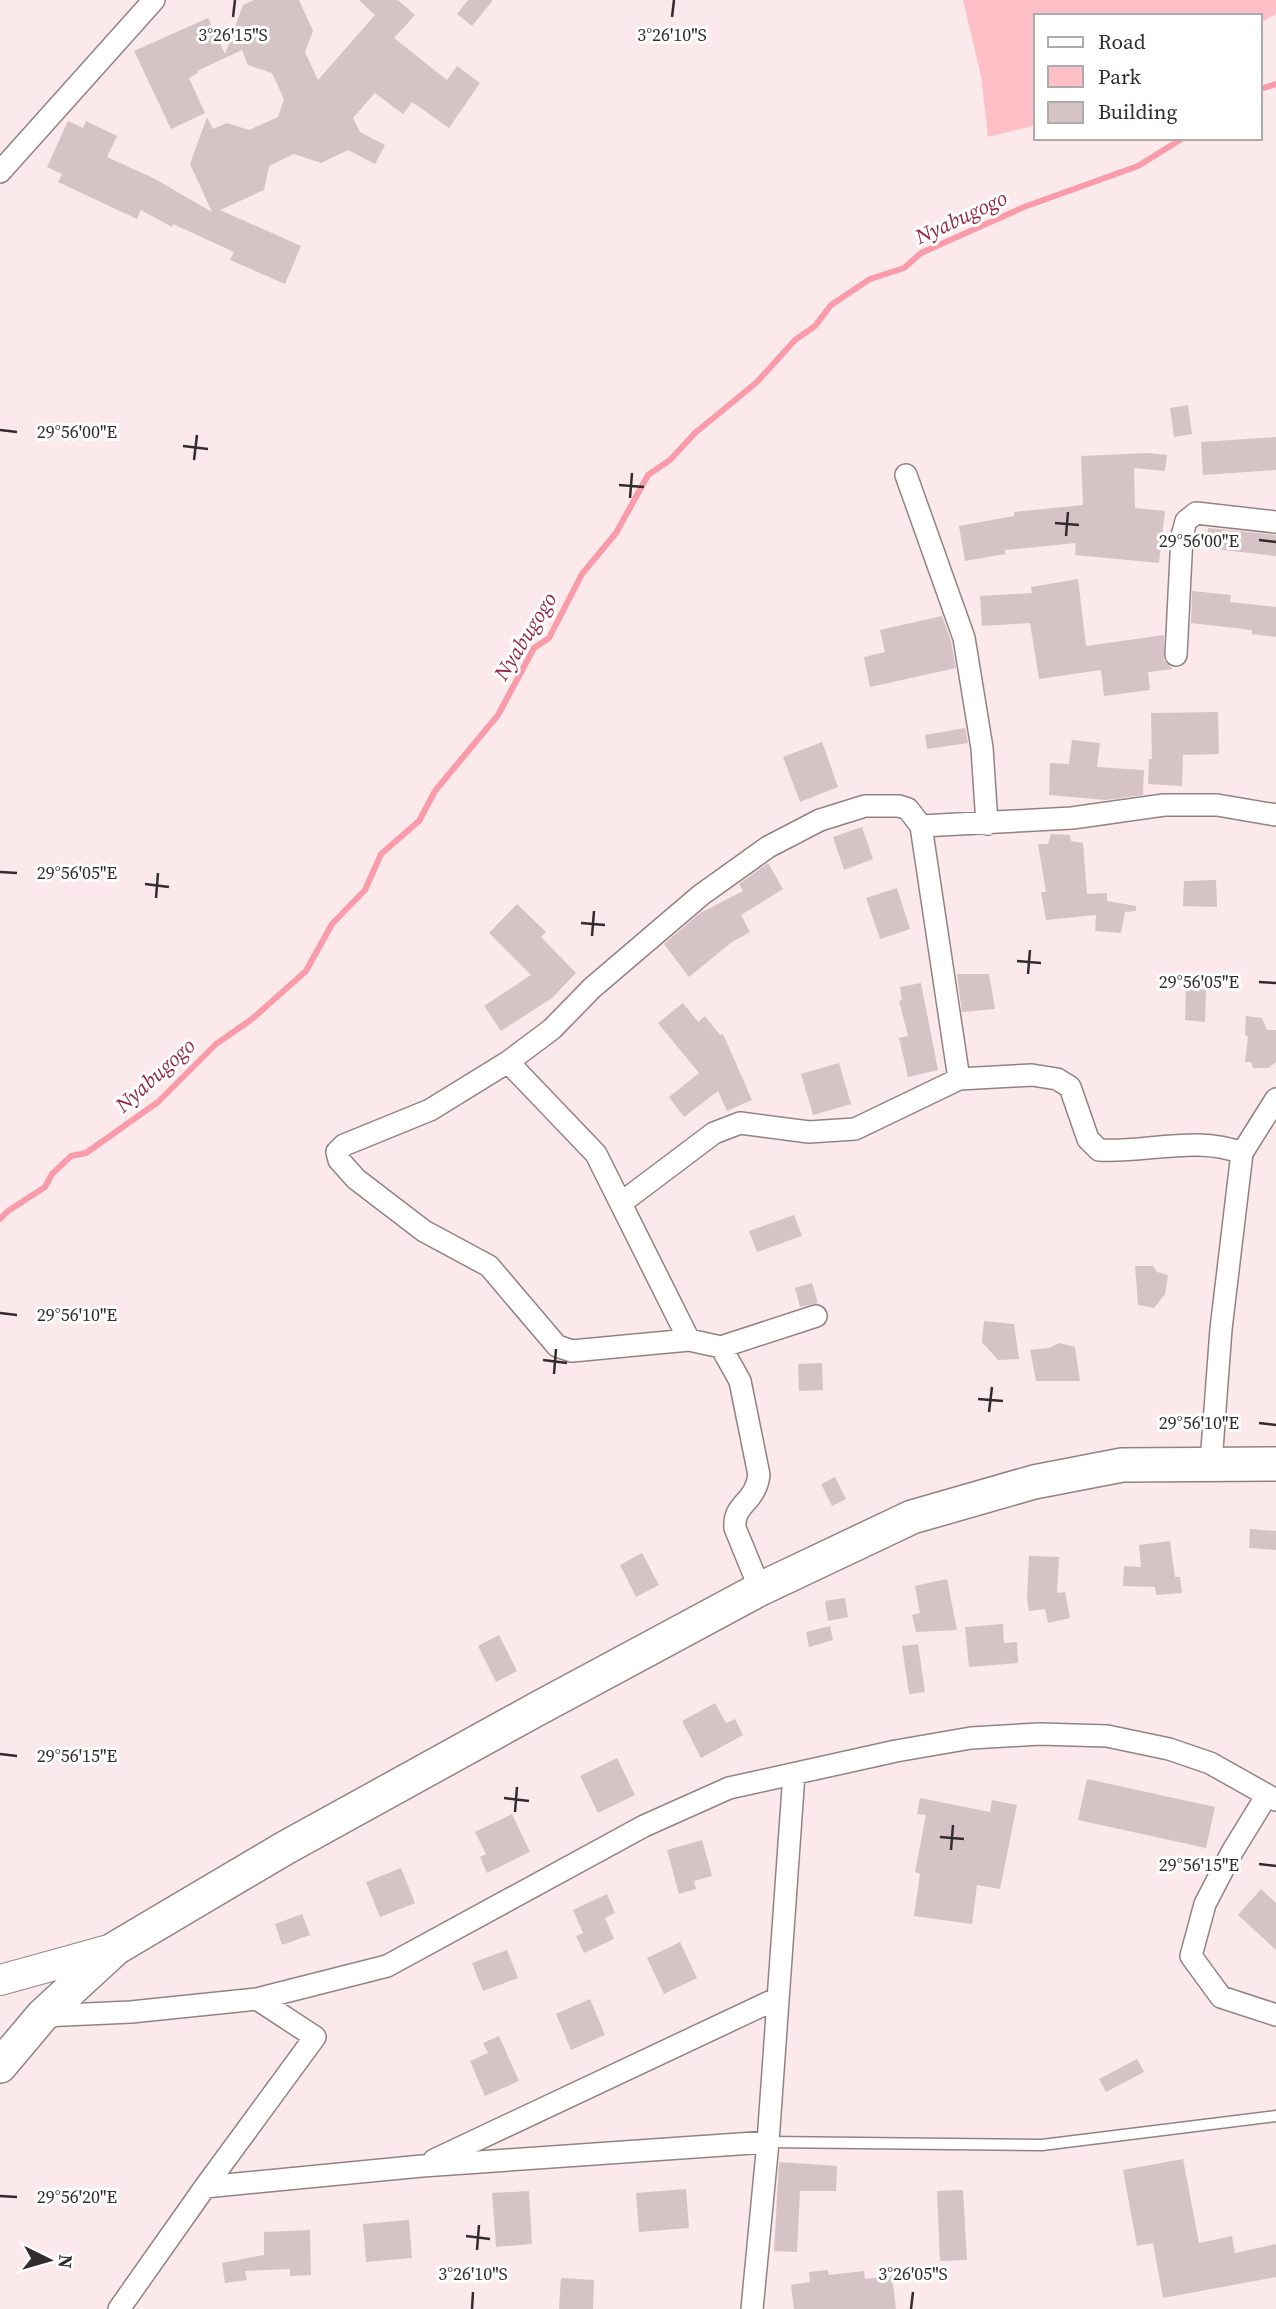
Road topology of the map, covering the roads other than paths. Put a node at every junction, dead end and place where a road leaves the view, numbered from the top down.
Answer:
1 (154, 0) edge
2 (0, 172) edge
3 (906, 475) dead end
4 (1276, 522) edge
5 (1176, 656) dead end
6 (1276, 815) edge
7 (987, 824) junction
8 (921, 826) junction
9 (508, 1062) junction
10 (959, 1079) junction
11 (1276, 1099) edge
12 (1242, 1153) junction
13 (621, 1203) junction
14 (816, 1316) dead end
15 (689, 1340) junction
16 (721, 1347) junction
17 (1211, 1463) junction
18 (1276, 1464) edge
19 (760, 1589) junction
20 (794, 1774) junction
21 (1272, 1798) edge
22 (116, 1948) junction
23 (0, 1980) edge
24 (778, 1998) junction
25 (257, 1999) junction
26 (1276, 2015) edge
27 (42, 2016) junction
28 (0, 2066) edge
29 (1276, 2116) edge
30 (768, 2142) junction
31 (422, 2166) junction
32 (205, 2187) junction
33 (120, 2309) edge
34 (752, 2309) edge

1 - 2 street
3 - 7 street
4 - 5 street
6 - 7 street
7 - 8 street
8 - 9 street
8 - 10 street
9 - 13 street
9 - 15 street
10 - 12 street
10 - 13 street
11 - 12 street
12 - 17 street
13 - 15 street
14 - 16 street
15 - 16 street
16 - 19 street
17 - 18 main road
17 - 19 main road
19 - 22 main road
20 - 21 street
20 - 24 street
20 - 25 street
21 - 26 street
22 - 23 street
22 - 27 main road
24 - 30 street
24 - 31 street
25 - 27 street
25 - 32 street
27 - 28 main road
29 - 30 lane
30 - 31 street
30 - 34 street
31 - 32 street
32 - 33 street

